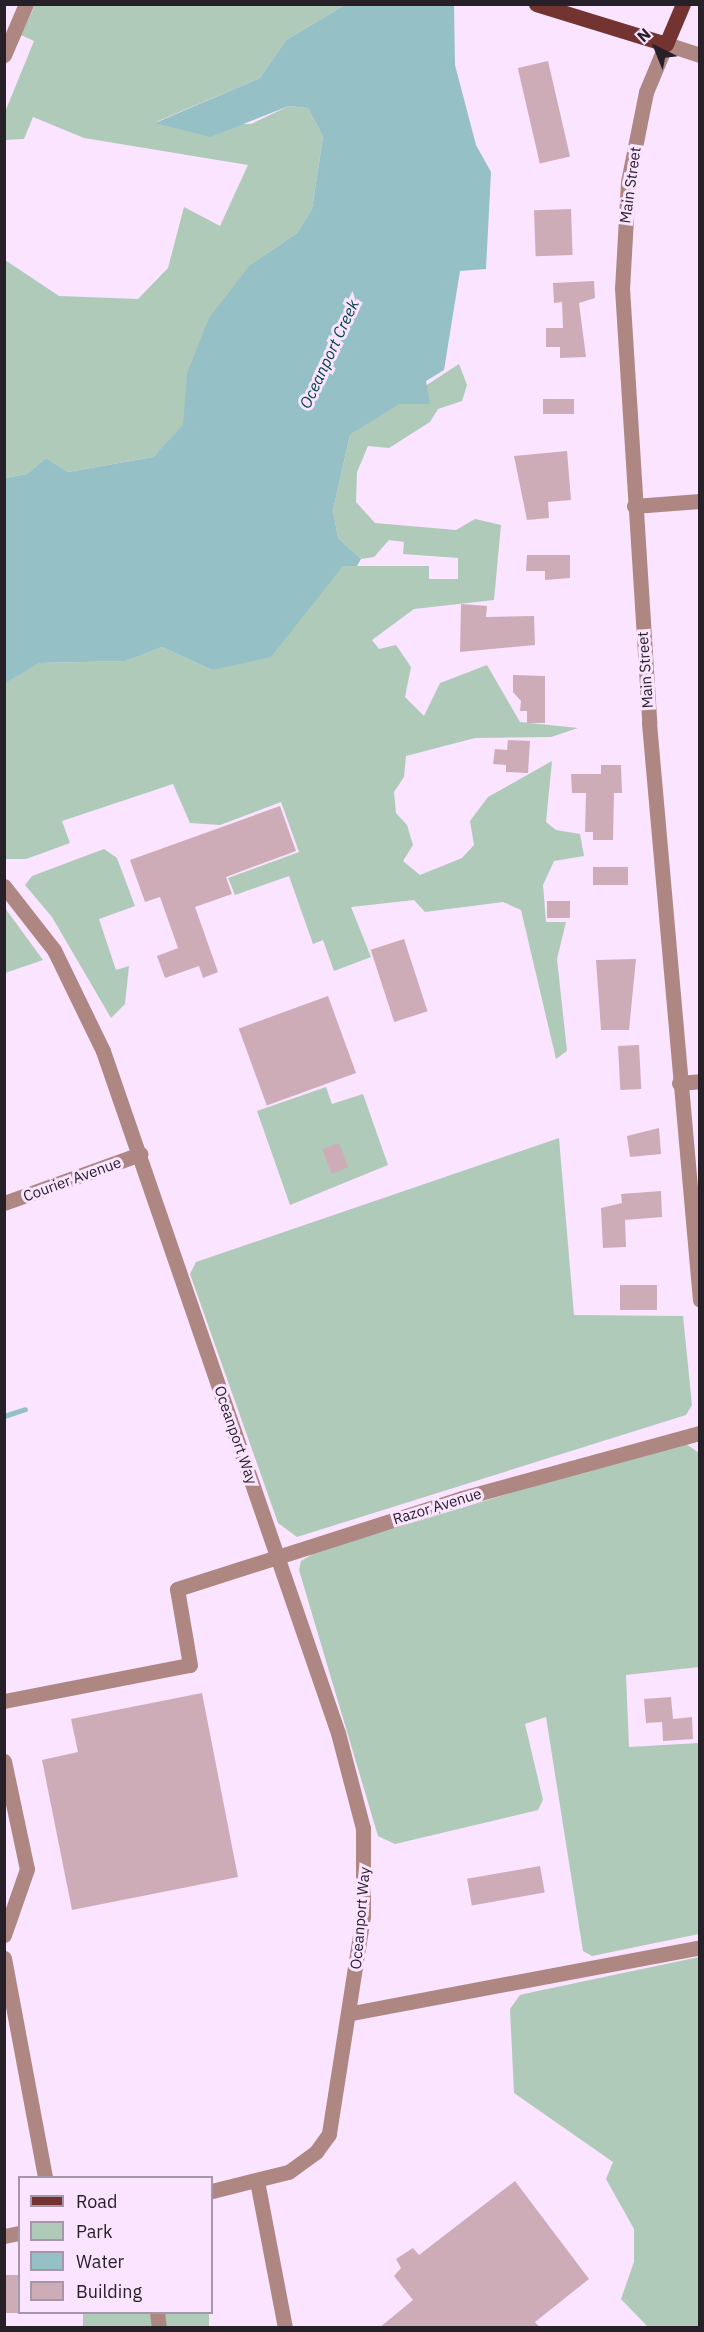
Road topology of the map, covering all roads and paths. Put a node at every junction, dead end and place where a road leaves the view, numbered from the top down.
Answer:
1 (26, 4) edge
2 (536, 4) edge
3 (683, 4) edge
4 (666, 44) junction
5 (4, 55) edge
6 (699, 55) edge
7 (699, 501) edge
8 (634, 506) junction
9 (4, 886) edge
10 (699, 1081) edge
11 (680, 1083) junction
12 (140, 1155) junction
13 (4, 1203) edge
14 (699, 1300) edge
15 (699, 1433) edge
16 (278, 1557) junction
17 (4, 1701) edge
18 (4, 1761) edge
19 (4, 1935) edge
20 (699, 1947) edge
21 (4, 1958) edge
22 (6, 1987) edge
23 (351, 2013) junction
24 (45, 2176) edge
25 (257, 2181) junction
26 (213, 2191) edge
27 (285, 2328) edge

1 - 5 street
2 - 4 main road
3 - 4 main road
4 - 6 street
4 - 8 street, Main Street
7 - 8 street
8 - 11 street, Main Street
9 - 12 street, Oceanport Way
10 - 11 street
11 - 14 street, Main Street
12 - 13 street, Courier Avenue
12 - 16 street, Oceanport Way
15 - 16 street, Razor Avenue
16 - 17 street, Razor Avenue
16 - 23 street, Oceanport Way
18 - 19 street
20 - 23 street
21 - 22 street
22 - 24 street
23 - 25 street, Oceanport Way
25 - 26 street, Oceanport Way
25 - 27 street

